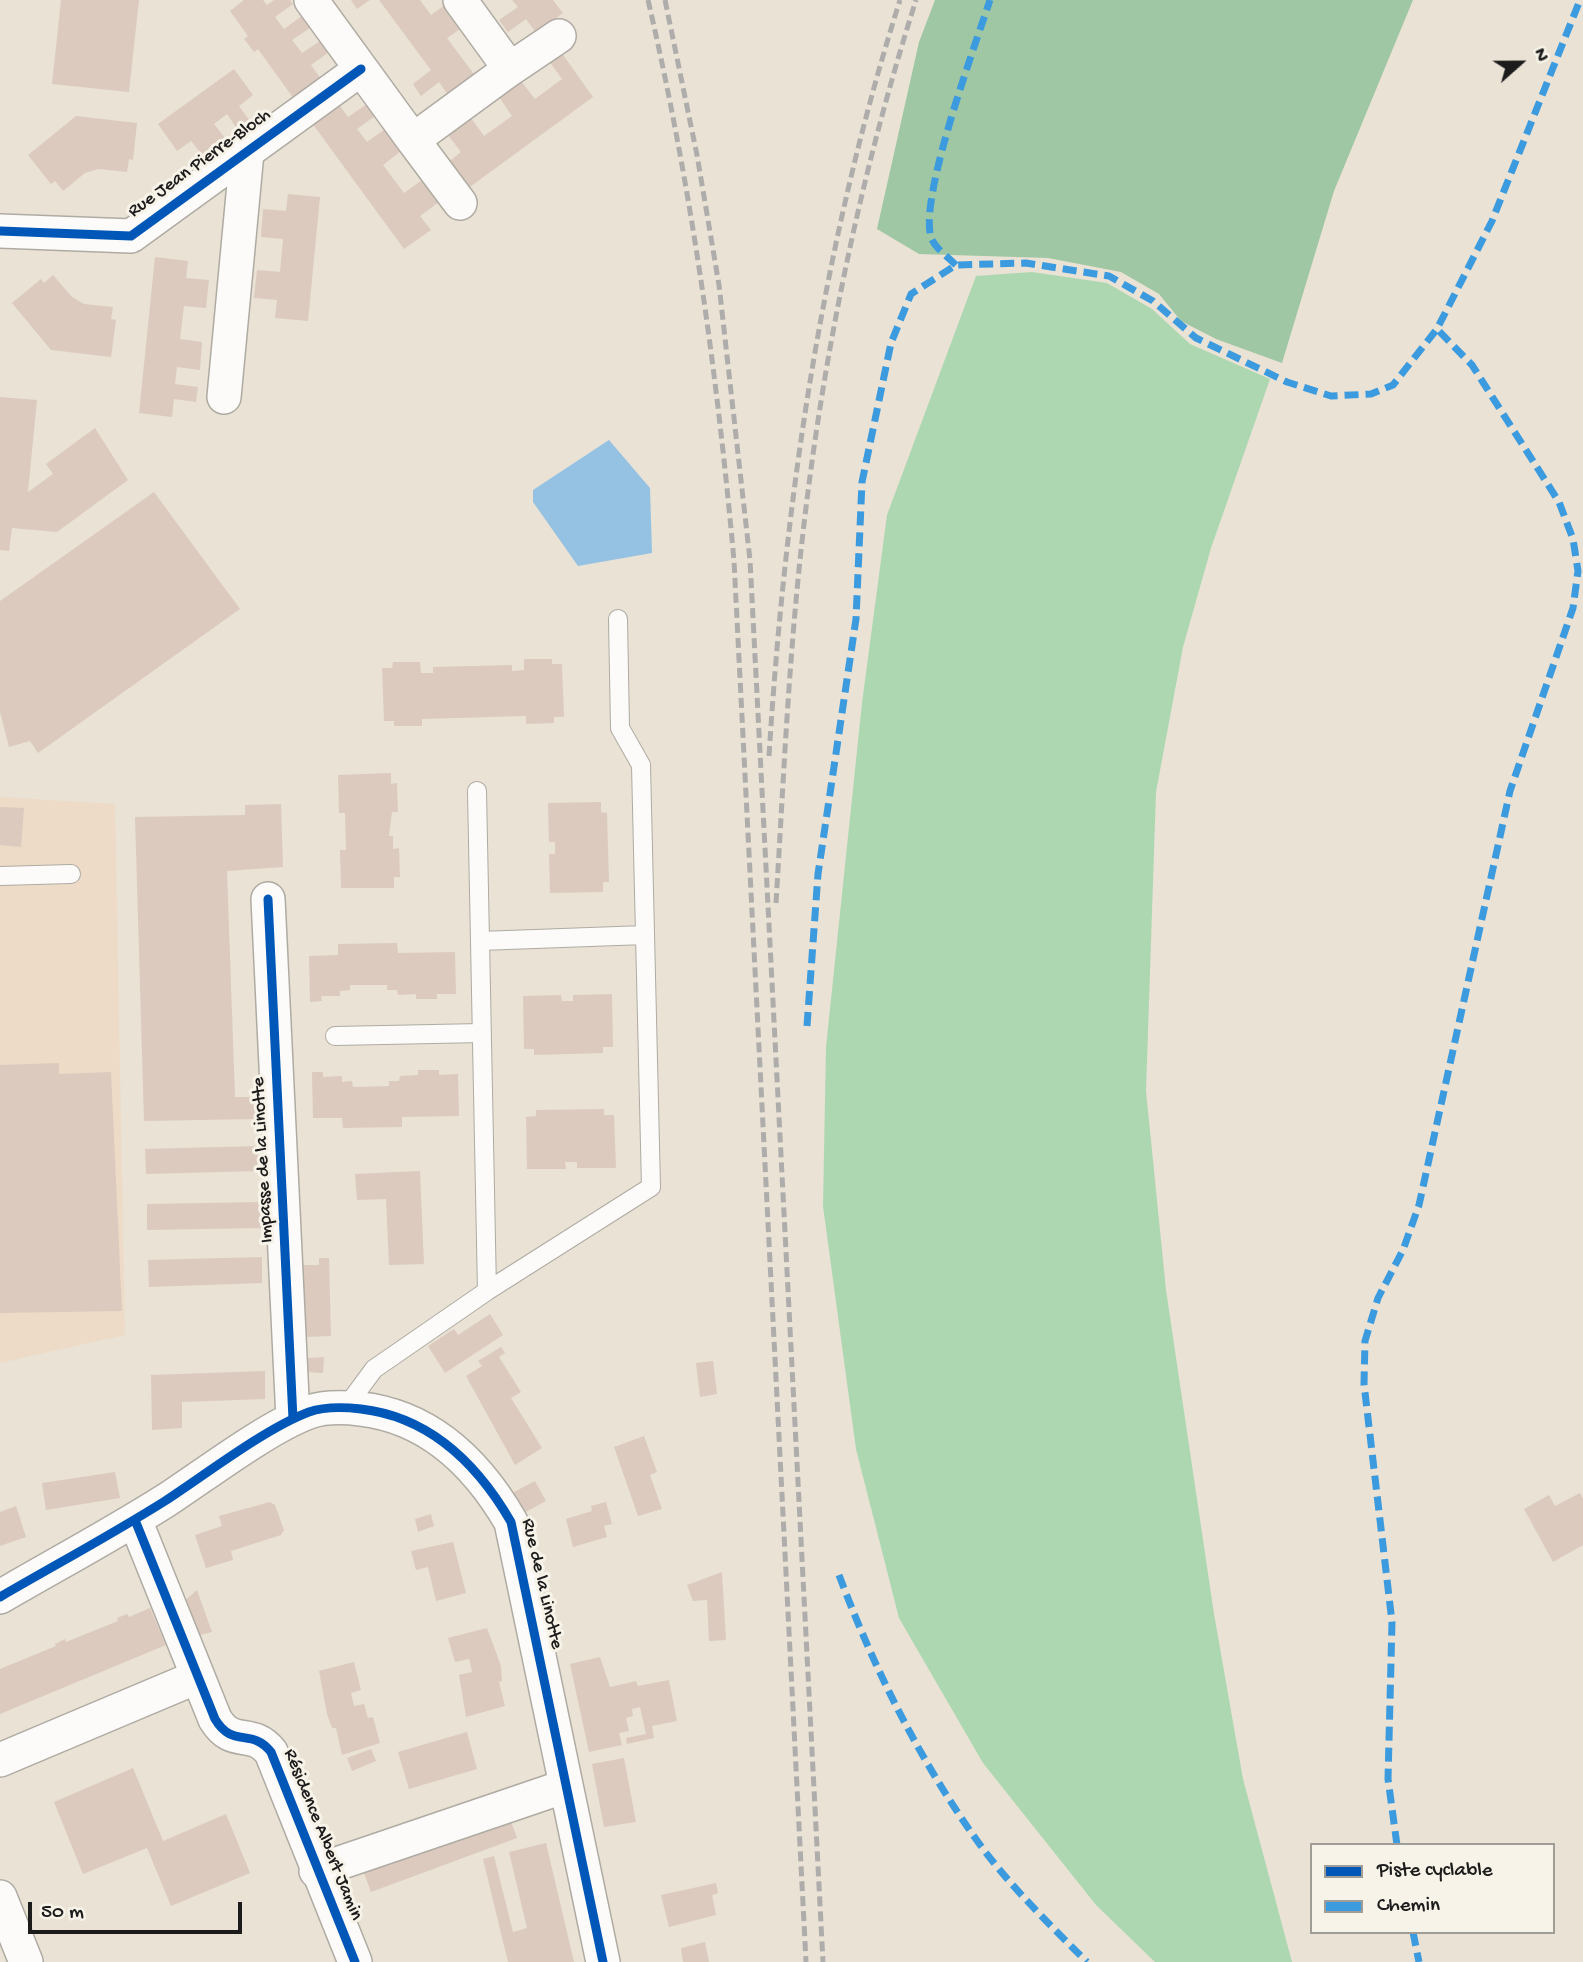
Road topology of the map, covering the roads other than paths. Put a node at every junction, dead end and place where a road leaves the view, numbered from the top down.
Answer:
1 (311, 0) edge
2 (460, 0) edge
3 (559, 36) dead end
4 (361, 69) junction
5 (510, 69) junction
6 (413, 140) junction
7 (247, 152) junction
8 (460, 204) dead end
9 (0, 229) edge
10 (224, 397) dead end
11 (618, 619) dead end
12 (477, 791) dead end
13 (71, 874) dead end
14 (0, 876) edge
15 (268, 899) dead end
16 (645, 935) junction
17 (480, 941) junction
18 (482, 1033) junction
19 (335, 1036) dead end
20 (487, 1291) junction
21 (346, 1407) junction
22 (293, 1419) junction
23 (135, 1520) junction
24 (0, 1597) edge
25 (197, 1677) junction
26 (0, 1760) edge
27 (566, 1786) junction
28 (316, 1871) junction
29 (0, 1898) edge
30 (26, 1962) edge
31 (355, 1962) edge
32 (603, 1962) edge

1 - 4 street
2 - 5 street
3 - 5 street
4 - 6 street
4 - 7 street, Rue Jean Pierre-Bloch
5 - 6 street
6 - 8 street
7 - 9 street, Rue Jean Pierre-Bloch
7 - 10 street, Rue Jean Pierre-Bloch
11 - 16 lane
12 - 17 lane
13 - 14 lane
15 - 22 street, Impasse de la Linotte
16 - 17 lane
16 - 20 lane
17 - 18 lane
18 - 19 lane
18 - 20 lane
20 - 21 lane
21 - 22 street, Rue de la Linotte
21 - 27 street, Rue de la Linotte
22 - 23 street, Rue de la Linotte
23 - 24 street, Rue de la Linotte
23 - 25 street, Résidence Albert Jamin
25 - 26 street
25 - 28 street, Résidence Albert Jamin
27 - 28 street, Résidence Albert Jamin
27 - 32 street, Rue de la Linotte
28 - 31 street, Résidence Albert Jamin
29 - 30 street

